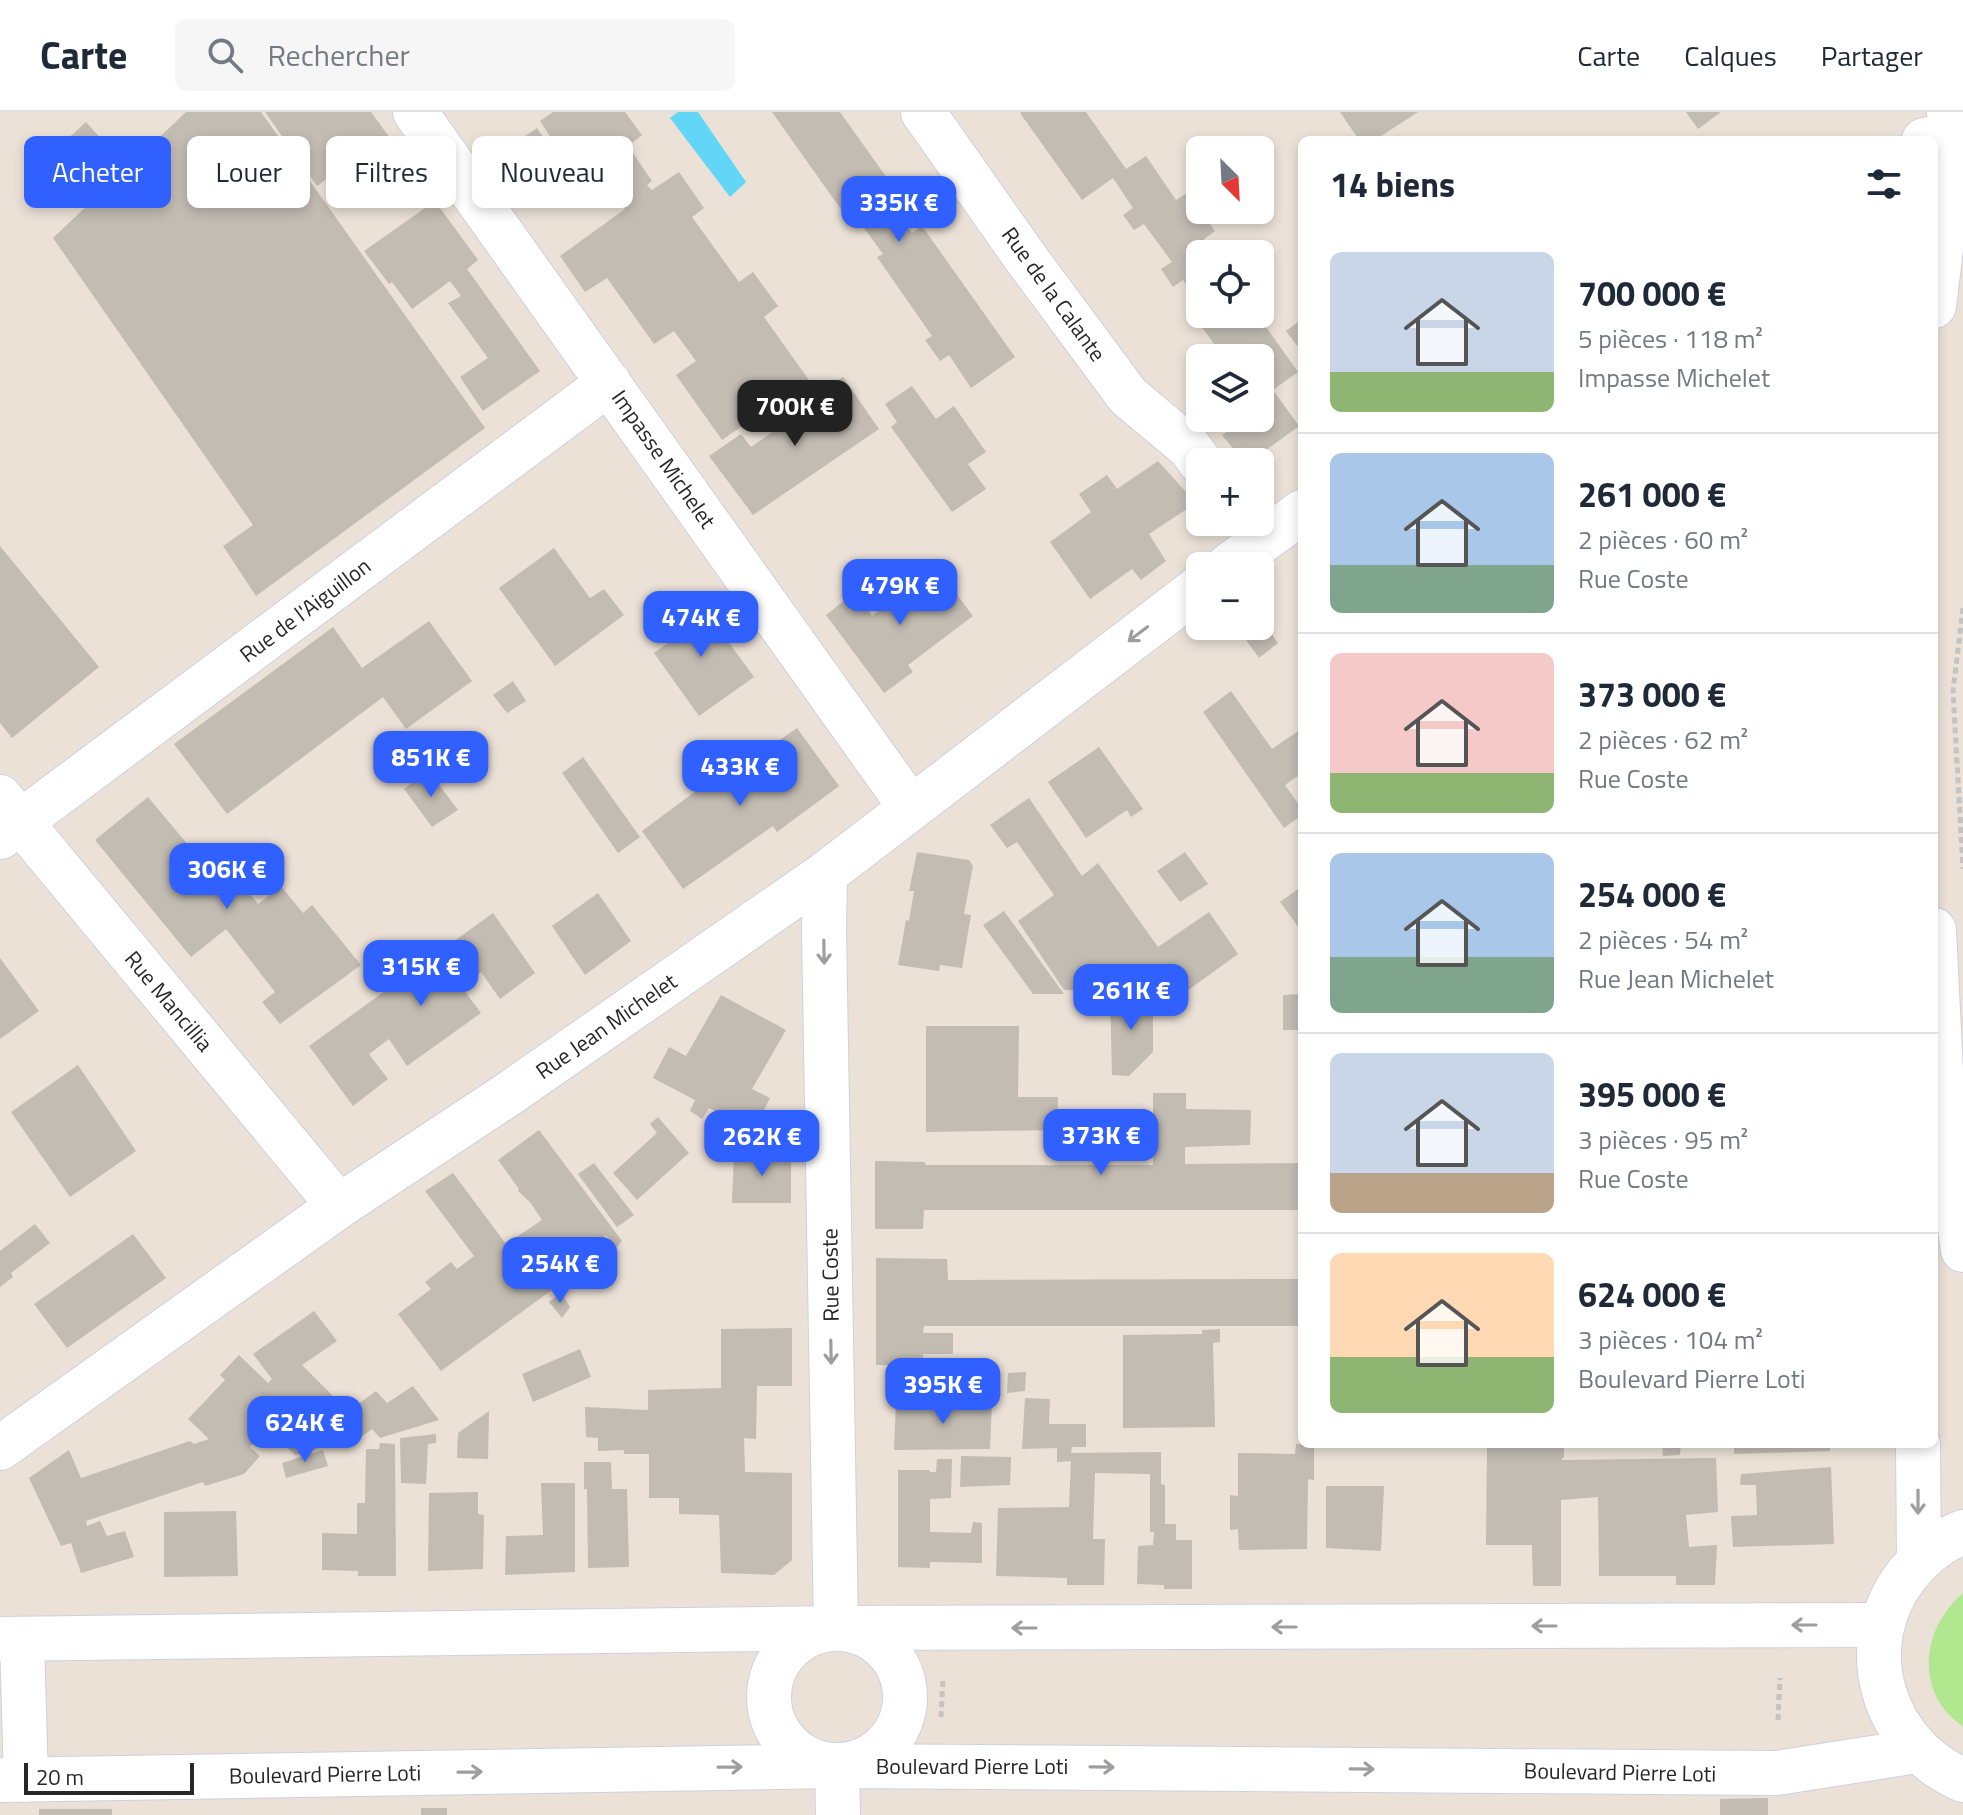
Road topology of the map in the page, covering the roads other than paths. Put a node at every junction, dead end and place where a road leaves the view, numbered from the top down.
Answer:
1 (415, 112) edge
2 (923, 112) edge
3 (1948, 127) edge
4 (1938, 255) edge
5 (609, 383) junction
6 (1190, 448) edge
7 (1298, 514) edge
8 (1243, 544) edge
9 (1186, 598) edge
10 (911, 808) junction
11 (7, 819) edge
12 (825, 874) junction
13 (1938, 1011) edge
14 (339, 1206) junction
15 (1963, 1250) edge
16 (0, 1448) edge
17 (1918, 1448) edge
18 (1963, 1532) edge
19 (1919, 1560) junction
20 (1882, 1625) junction
21 (836, 1628) junction
22 (11, 1639) edge
23 (1917, 1751) junction
24 (837, 1766) junction
25 (13, 1780) edge
26 (1963, 1780) edge
27 (838, 1815) edge

1 - 5 street, Impasse Michelet
2 - 6 street, Rue de la Calante
3 - 4 street
5 - 10 street, Impasse Michelet
5 - 11 street, Rue de l'Aiguillon
7 - 8 street
9 -> 10 street, Rue Jean Michelet
10 - 12 street, Rue Jean Michelet
11 - 14 street, Rue Mancillia
12 - 14 street, Rue Jean Michelet
12 -> 21 street, Rue Coste
13 - 15 street
14 - 16 street, Rue Jean Michelet
17 -> 19 street
18 - 19 street
19 - 20 street
20 -> 21 street, Boulevard Pierre Loti
20 - 23 street
21 - 22 street, Boulevard Pierre Loti
21 - 24 street
21 - 24 street
22 - 25 street, Boulevard Pierre Loti
24 -> 23 street, Boulevard Pierre Loti
23 - 26 street
25 -> 24 street, Boulevard Pierre Loti
24 - 27 street

